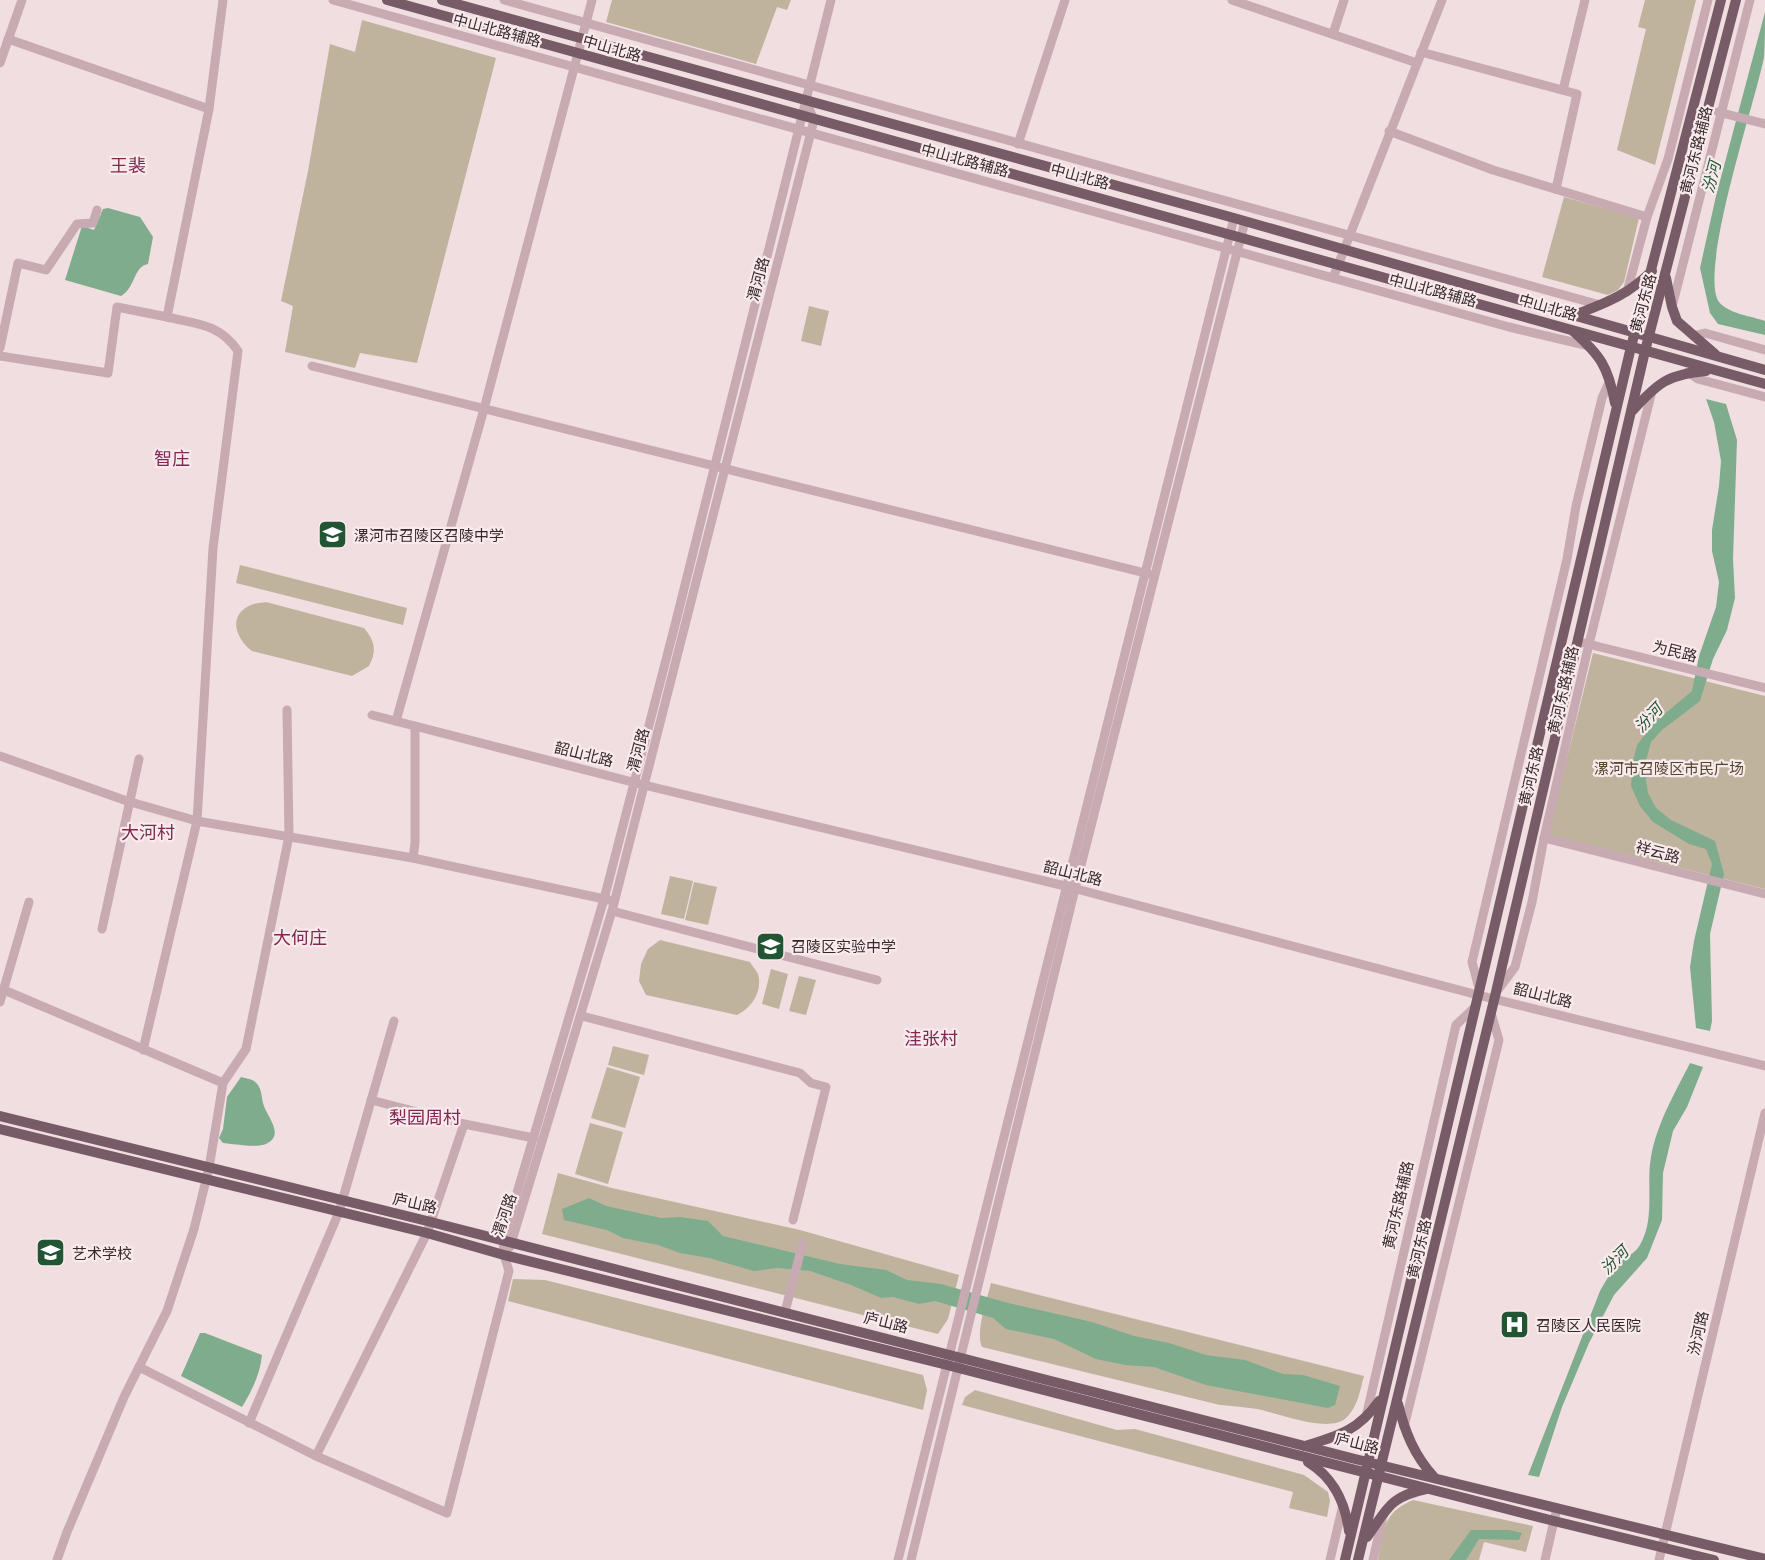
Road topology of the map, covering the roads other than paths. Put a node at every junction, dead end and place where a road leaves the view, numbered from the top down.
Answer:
1 (22, 0) edge
2 (223, 0) edge
3 (333, 0) edge
4 (387, 0) edge
5 (442, 0) edge
6 (504, 0) edge
7 (592, 0) edge
8 (831, 0) edge
9 (1065, 0) edge
10 (1232, 0) edge
11 (1344, 0) edge
12 (1442, 0) edge
13 (1585, 0) edge
14 (1708, 0) edge
15 (1721, 0) edge
16 (1736, 0) edge
17 (1750, 0) edge
18 (586, 22) junction
19 (1333, 34) junction
20 (8, 39) junction
21 (582, 40) junction
22 (1421, 51) junction
23 (578, 54) junction
24 (0, 63) edge
25 (1417, 63) junction
26 (575, 67) junction
27 (810, 86) junction
28 (1563, 90) junction
29 (806, 101) junction
30 (209, 109) junction
31 (1708, 110) junction
32 (1721, 113) junction
33 (802, 117) junction
34 (814, 120) junction
35 (1765, 124) edge
36 (800, 129) junction
37 (1389, 131) junction
38 (811, 132) junction
39 (1018, 144) junction
40 (1556, 189) junction
41 (97, 210) dead end
42 (1647, 217) junction
43 (1234, 218) junction
44 (1245, 221) junction
45 (1230, 232) junction
46 (1241, 236) junction
47 (1349, 237) junction
48 (1226, 248) junction
49 (1344, 249) junction
50 (1238, 251) junction
51 (1338, 263) junction
52 (1652, 270) junction
53 (762, 273) junction
54 (774, 276) junction
55 (1666, 276) junction
56 (1333, 278) junction
57 (1627, 292) junction
58 (1600, 305) junction
59 (1672, 307) junction
60 (1575, 315) junction
61 (167, 317) junction
62 (1570, 328) junction
63 (1635, 332) junction
64 (1649, 336) junction
65 (1693, 336) junction
66 (1590, 346) junction
67 (1631, 347) junction
68 (0, 348) edge
69 (1765, 350) edge
70 (1645, 351) junction
71 (0, 356) edge
72 (1720, 358) junction
73 (312, 366) dead end
74 (1717, 370) junction
75 (1765, 370) edge
76 (1688, 372) junction
77 (1610, 380) junction
78 (1765, 384) edge
79 (1652, 390) junction
80 (1765, 397) edge
81 (1617, 408) junction
82 (484, 409) junction
83 (1633, 410) junction
84 (714, 466) junction
85 (724, 468) junction
86 (1150, 574) junction
87 (675, 625) junction
88 (686, 627) junction
89 (1584, 643) junction
90 (1765, 688) edge
91 (287, 710) dead end
92 (372, 715) dead end
93 (396, 721) junction
94 (415, 726) junction
95 (0, 756) edge
96 (139, 759) dead end
97 (634, 782) junction
98 (644, 785) junction
99 (129, 801) junction
100 (197, 821) junction
101 (289, 836) junction
102 (1544, 838) junction
103 (413, 858) junction
104 (1070, 888) junction
105 (1765, 894) edge
106 (604, 899) junction
107 (29, 902) dead end
108 (614, 906) junction
109 (102, 930) dead end
110 (877, 980) dead end
111 (3, 990) junction
112 (1478, 991) junction
113 (1495, 995) junction
114 (0, 1002) edge
115 (1475, 1007) junction
116 (1491, 1012) junction
117 (582, 1016) junction
118 (394, 1021) dead end
119 (143, 1050) junction
120 (1765, 1066) edge
121 (223, 1083) junction
122 (371, 1100) junction
123 (1765, 1113) edge
124 (0, 1116) edge
125 (464, 1124) junction
126 (0, 1129) edge
127 (534, 1138) junction
128 (209, 1168) junction
129 (205, 1179) junction
130 (343, 1201) junction
131 (339, 1212) junction
132 (793, 1220) dead end
133 (431, 1222) junction
134 (427, 1233) junction
135 (508, 1242) junction
136 (803, 1242) dead end
137 (504, 1255) junction
138 (785, 1312) junction
139 (956, 1355) junction
140 (139, 1367) junction
141 (952, 1367) junction
142 (1383, 1396) junction
143 (1397, 1402) junction
144 (1365, 1417) junction
145 (249, 1423) junction
146 (1404, 1427) junction
147 (1304, 1446) junction
148 (316, 1456) junction
149 (1300, 1457) junction
150 (1366, 1462) junction
151 (1382, 1465) junction
152 (1364, 1473) junction
153 (1379, 1477) junction
154 (1434, 1478) junction
155 (1429, 1488) junction
156 (1343, 1503) junction
157 (1557, 1508) junction
158 (1384, 1513) junction
159 (1554, 1521) junction
160 (1665, 1535) junction
161 (1350, 1539) junction
162 (1363, 1542) junction
163 (1662, 1548) junction
164 (1765, 1559) edge
165 (57, 1560) edge
166 (898, 1560) edge
167 (911, 1560) edge
168 (1330, 1560) edge
169 (1345, 1560) edge
170 (1358, 1560) edge
171 (1373, 1560) edge
172 (1545, 1560) edge
173 (1659, 1560) edge
174 (1714, 1560) edge

1 - 20 street
2 - 30 street
3 - 26 street, 中山北路辅路
4 - 23 main road, 中山北路
5 - 21 main road, 中山北路
6 - 18 street, 中山北路辅路
7 - 18 street
8 - 27 street, 渭河路
9 - 39 street
10 - 19 street
11 - 19 street
12 - 22 street
13 - 28 street
14 - 42 street, 黄河东路辅路
15 - 52 main road, 黄河东路
16 - 31 main road, 黄河东路
17 - 32 street, 黄河东路辅路
18 - 21 street
18 - 27 street, 中山北路辅路
19 - 25 street
20 - 24 street
20 - 30 street
21 - 23 street
21 - 29 main road, 中山北路
22 - 25 street
22 - 28 street
23 - 26 street
23 - 33 main road, 中山北路
25 - 37 street
26 - 36 street, 中山北路辅路
26 - 82 street
27 - 29 street, 渭河路
27 - 39 street, 中山北路辅路
28 - 40 street
29 - 33 street, 渭河路
29 - 34 street
29 - 43 main road, 中山北路
30 - 61 street
31 - 32 street
31 - 55 main road, 黄河东路
32 - 35 street
32 - 59 street, 黄河东路辅路
33 - 34 main road, 中山北路
33 - 36 street, 渭河路
34 - 38 street, 渭河路
34 - 45 main road, 中山北路
36 - 38 street, 中山北路辅路
36 - 53 street, 渭河路
37 - 40 street
37 - 47 street
38 - 48 street, 中山北路辅路
38 - 54 street, 渭河路
39 - 47 street, 中山北路辅路
40 - 42 street
41 - 68 street
42 - 57 street, 黄河东路辅路
43 - 44 main road, 中山北路
43 - 45 street
44 - 46 street
44 - 49 main road, 中山北路
45 - 46 main road, 中山北路
45 - 48 street
46 - 50 street
46 - 51 main road, 中山北路
47 - 49 street
47 - 58 street, 中山北路辅路
48 - 50 street, 中山北路辅路
48 - 86 street
49 - 51 street
49 - 60 main road, 中山北路
50 - 56 street, 中山北路辅路
50 - 86 street
51 - 56 street
51 - 62 main road, 中山北路
52 - 57 main road
52 - 63 main road, 黄河东路
53 - 54 street
53 - 84 street, 渭河路
54 - 85 street, 渭河路
55 - 59 main road
55 - 64 main road, 黄河东路
56 - 66 street, 中山北路辅路
57 - 58 main road
58 - 60 main road
59 - 65 main road
60 - 63 main road, 中山北路
61 - 71 street
61 - 100 street
62 - 66 main road
62 - 67 main road, 中山北路
63 - 64 main road, 中山北路
63 - 67 main road, 黄河东路
64 - 70 main road, 黄河东路
64 - 72 main road, 中山北路
65 - 69 street
65 - 72 main road
66 - 77 main road
67 - 70 main road, 中山北路
67 - 81 main road, 黄河东路
70 - 74 main road, 中山北路
70 - 83 main road, 黄河东路
72 - 75 main road, 中山北路
73 - 82 street
74 - 76 main road
74 - 78 main road, 中山北路
76 - 79 main road
76 - 80 street
77 - 81 main road
77 - 112 street, 黄河东路辅路
79 - 83 main road
79 - 89 street, 黄河东路辅路
81 - 112 main road, 黄河东路
82 - 84 street
82 - 93 street
83 - 89 main road, 黄河东路
84 - 85 street
84 - 87 street, 渭河路
85 - 86 street
85 - 88 street, 渭河路
86 - 104 street
87 - 88 street
87 - 97 street, 渭河路
88 - 98 street, 渭河路
89 - 90 street, 为民路
89 - 102 street, 黄河东路辅路
89 - 113 main road, 黄河东路
91 - 101 street
92 - 93 street, 韶山北路
93 - 94 street, 韶山北路
94 - 97 street, 韶山北路
94 - 103 street
95 - 99 street
96 - 99 street
97 - 98 street, 韶山北路
97 - 106 street, 渭河路
98 - 104 street, 韶山北路
98 - 108 street, 渭河路
99 - 100 street
99 - 109 street
100 - 101 street
100 - 119 street
101 - 103 street
101 - 121 street
102 - 105 street, 祥云路
102 - 113 street, 黄河东路辅路
103 - 106 street
104 - 112 street, 韶山北路
104 - 139 street
106 - 108 street
106 - 127 street, 渭河路
107 - 111 street
108 - 110 street
108 - 117 street, 渭河路
111 - 114 street
111 - 119 street
112 - 113 street, 韶山北路
112 - 115 main road, 黄河东路
113 - 116 main road, 黄河东路
113 - 120 street, 韶山北路
115 - 142 main road, 黄河东路
115 - 144 street, 黄河东路辅路
116 - 143 main road, 黄河东路
116 - 146 street
117 - 132 street
117 - 135 street, 渭河路
118 - 122 street
119 - 121 street
121 - 128 street
122 - 125 street
122 - 130 street
123 - 160 street, 汾河路
124 - 128 main road, 庐山路
125 - 127 street
125 - 133 street
126 - 129 main road, 庐山路
127 - 135 street, 渭河路
128 - 129 street
128 - 130 main road, 庐山路
129 - 131 main road, 庐山路
129 - 140 street
130 - 131 street
130 - 133 main road, 庐山路
131 - 134 main road, 庐山路
131 - 145 street
133 - 134 street
133 - 135 main road, 庐山路
134 - 137 main road, 庐山路
134 - 148 street
135 - 137 street, 渭河路
135 - 138 main road, 庐山路
136 - 138 street
137 - 141 main road, 庐山路
137 - 148 street
138 - 139 main road, 庐山路
139 - 141 street
139 - 147 main road, 庐山路
140 - 145 street
140 - 165 street
141 - 149 main road, 庐山路
141 - 166 street
141 - 167 street
142 - 144 main road
142 - 150 main road, 黄河东路
143 - 146 main road
143 - 151 main road, 黄河东路
144 - 147 main road
145 - 148 street
146 - 154 main road
147 - 150 main road, 庐山路
149 - 152 main road, 庐山路
149 - 156 main road
150 - 151 main road, 庐山路
150 - 152 main road, 黄河东路
151 - 153 main road, 黄河东路
151 - 154 main road, 庐山路
152 - 153 main road, 庐山路
152 - 161 main road, 黄河东路
153 - 155 main road, 庐山路
153 - 162 main road, 黄河东路
154 - 157 main road, 庐山路
155 - 158 main road
155 - 159 main road, 庐山路
156 - 161 main road
156 - 168 street
157 - 159 street
157 - 160 main road, 庐山路
158 - 162 main road
158 - 171 street
159 - 163 main road, 庐山路
159 - 172 street
160 - 163 street, 汾河路
160 - 164 main road, 庐山路
161 - 169 main road, 黄河东路
162 - 170 main road, 黄河东路
163 - 173 street, 汾河路
163 - 174 main road, 庐山路

